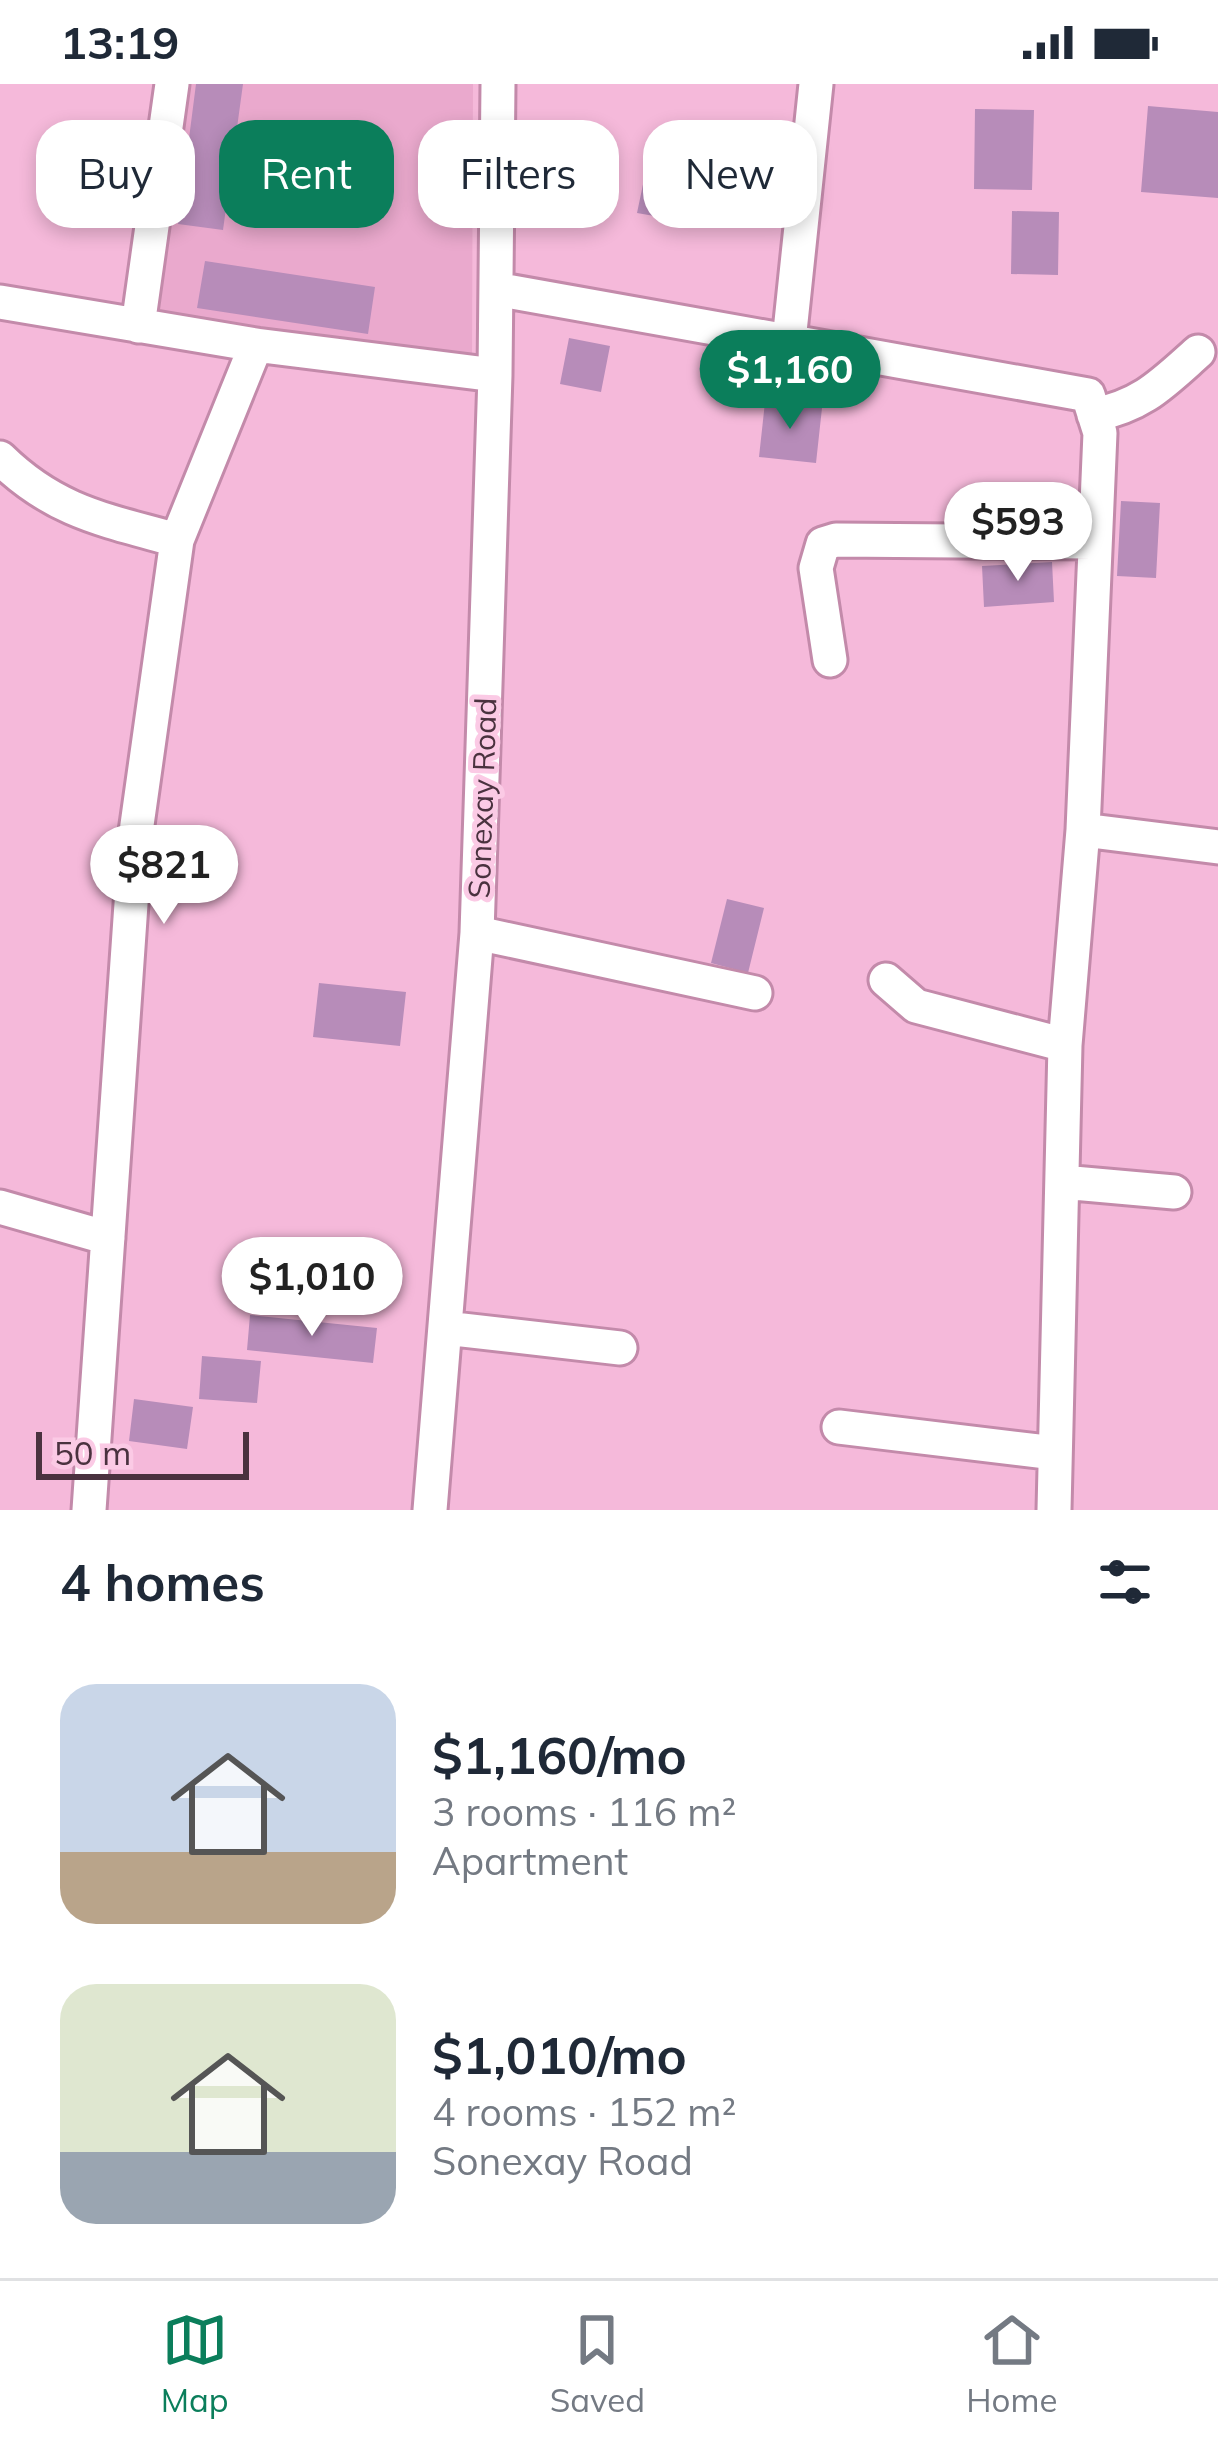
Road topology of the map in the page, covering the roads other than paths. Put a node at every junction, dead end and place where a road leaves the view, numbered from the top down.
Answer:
1 (172, 84) edge
2 (498, 84) edge
3 (816, 84) edge
4 (496, 289) junction
5 (0, 302) edge
6 (138, 326) junction
7 (790, 340) junction
8 (256, 345) junction
9 (1198, 352) dead end
10 (495, 375) junction
11 (1094, 415) junction
12 (0, 458) edge
13 (177, 540) junction
14 (1094, 542) junction
15 (830, 660) dead end
16 (1083, 830) junction
17 (1218, 847) edge
18 (477, 933) junction
19 (886, 980) dead end
20 (755, 993) dead end
21 (1065, 1046) junction
22 (1062, 1182) junction
23 (1174, 1192) dead end
24 (0, 1207) edge
25 (108, 1238) junction
26 (445, 1328) junction
27 (620, 1348) dead end
28 (839, 1427) dead end
29 (1055, 1453) junction
30 (89, 1510) edge
31 (430, 1510) edge
32 (1054, 1510) edge

1 - 6 street
2 - 4 street, Sonexay Road
3 - 7 street
4 - 7 street
4 - 10 street, Sonexay Road
5 - 6 street
6 - 8 street
7 - 11 street
8 - 10 street
8 - 13 street
9 - 11 street
10 - 18 street, Sonexay Road
11 - 14 street
12 - 13 street
13 - 25 street
14 - 15 street
14 - 16 street
16 - 17 street
16 - 21 street
18 - 20 street
18 - 26 street, Sonexay Road
19 - 21 street
21 - 22 street
22 - 23 street
22 - 29 street
24 - 25 street
25 - 30 street
26 - 27 street
26 - 31 street, Sonexay Road
28 - 29 street
29 - 32 street

